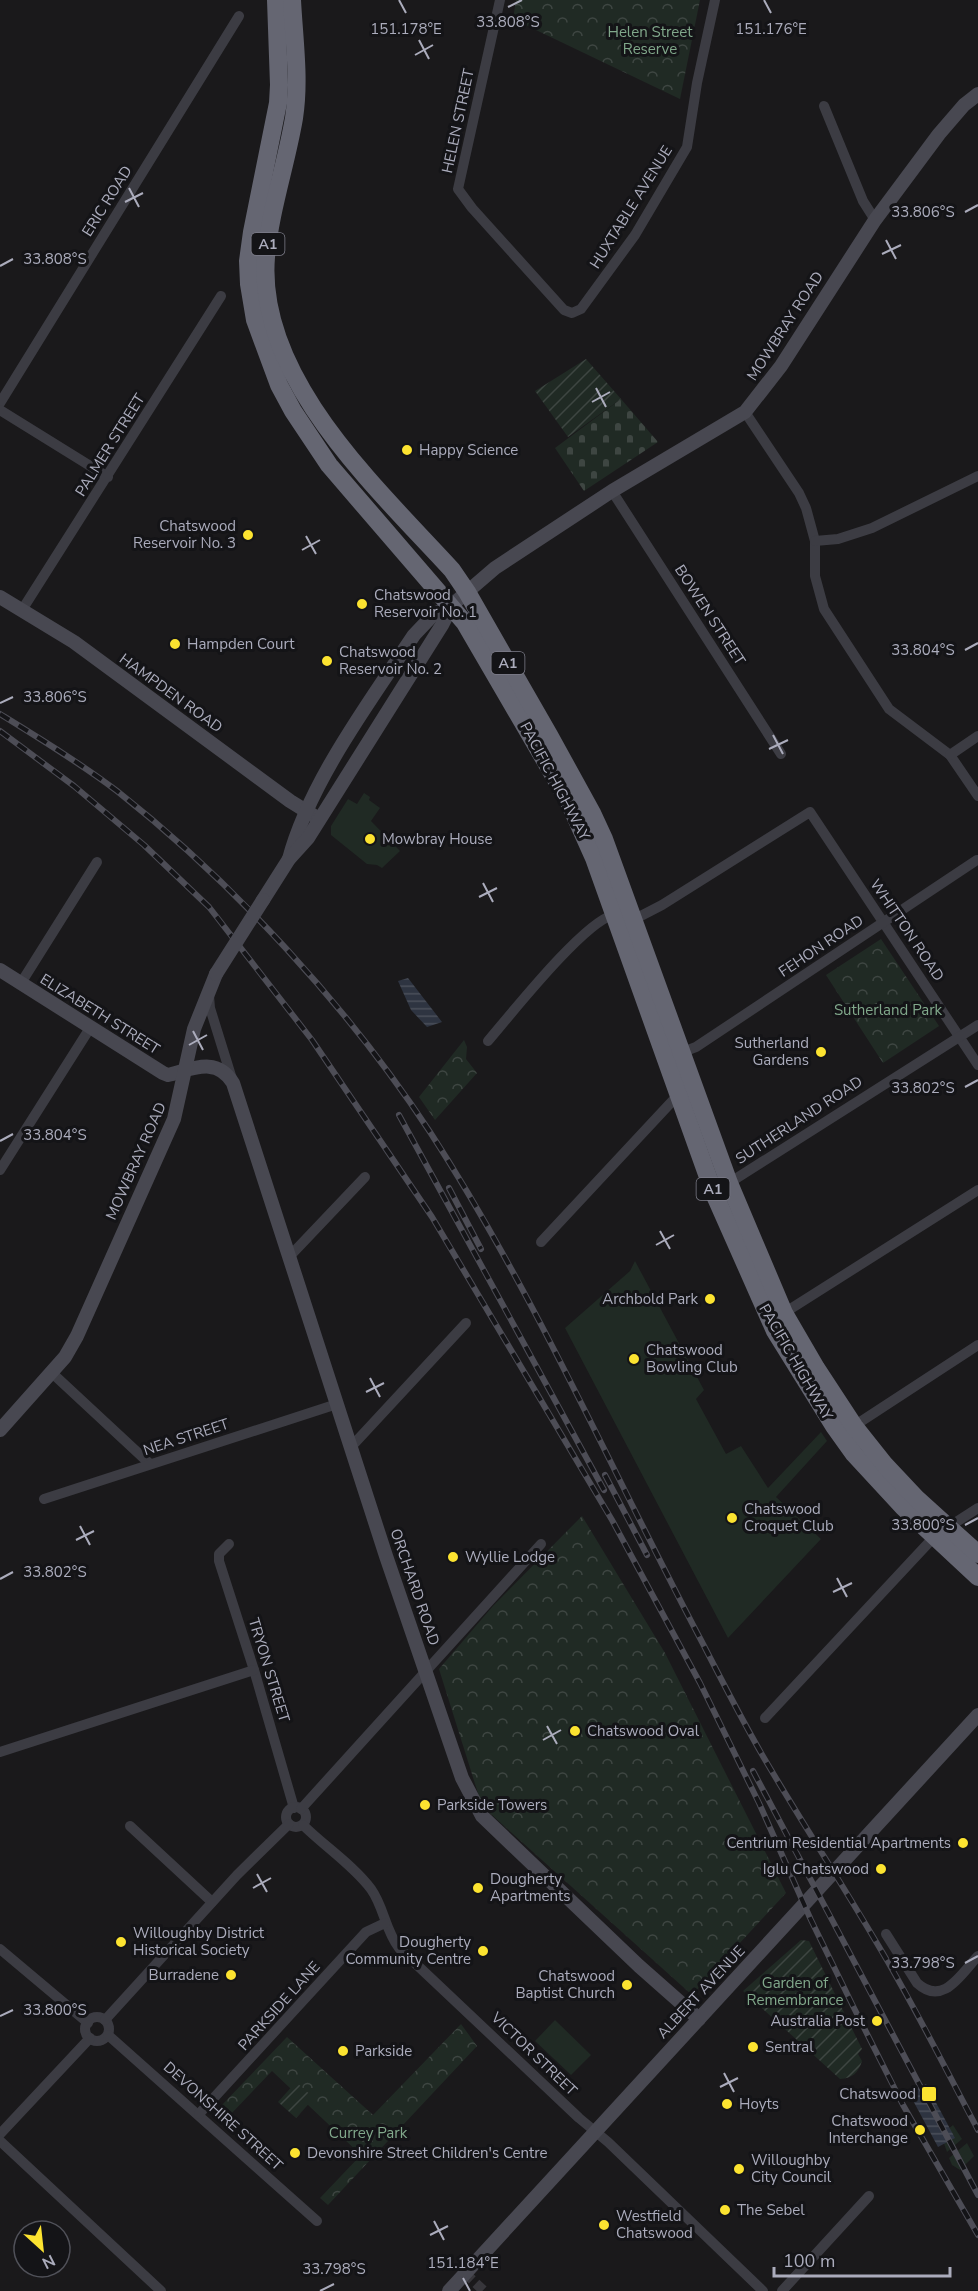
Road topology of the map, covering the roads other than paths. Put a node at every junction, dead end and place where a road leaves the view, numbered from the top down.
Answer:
1 (276, 0) edge
2 (292, 0) edge
3 (500, 0) edge
4 (715, 0) edge
5 (239, 16) dead end
6 (978, 94) edge
7 (824, 106) dead end
8 (875, 220) junction
9 (221, 296) dead end
10 (572, 313) joint
11 (0, 403) edge
12 (0, 410) edge
13 (745, 412) junction
14 (978, 476) edge
15 (108, 477) junction
16 (612, 491) junction
17 (815, 541) junction
18 (467, 592) junction
19 (0, 597) edge
20 (452, 605) junction
21 (22, 610) junction
22 (978, 736) edge
23 (781, 754) dead end
24 (950, 755) junction
25 (978, 796) edge
26 (306, 811) junction
27 (319, 819) junction
28 (289, 859) junction
29 (976, 860) edge
30 (97, 862) dead end
31 (613, 915) junction
32 (633, 920) junction
33 (884, 922) junction
34 (0, 970) edge
35 (213, 980) junction
36 (21, 983) junction
37 (978, 1025) edge
38 (90, 1028) junction
39 (960, 1037) junction
40 (488, 1041) dead end
41 (680, 1053) junction
42 (978, 1065) edge
43 (184, 1071) junction
44 (233, 1083) junction
45 (678, 1095) junction
46 (0, 1170) edge
47 (365, 1177) dead end
48 (729, 1183) junction
49 (978, 1190) edge
50 (541, 1242) dead end
51 (289, 1257) junction
52 (784, 1313) junction
53 (466, 1323) dead end
54 (978, 1345) edge
55 (51, 1372) junction
56 (338, 1404) junction
57 (854, 1426) junction
58 (0, 1430) edge
59 (351, 1447) junction
60 (150, 1464) junction
61 (44, 1499) dead end
62 (978, 1508) edge
63 (941, 1533) junction
64 (229, 1544) dead end
65 (541, 1544) dead end
66 (978, 1554) edge
67 (978, 1577) edge
68 (254, 1670) junction
69 (426, 1672) junction
70 (978, 1715) edge
71 (765, 1718) dead end
72 (0, 1752) edge
73 (297, 1808) junction
74 (288, 1824) junction
75 (303, 1825) junction
76 (130, 1826) dead end
77 (212, 1902) junction
78 (385, 1923) junction
79 (886, 1934) dead end
80 (0, 1949) edge
81 (978, 1956) edge
82 (699, 2019) junction
83 (105, 2020) junction
84 (88, 2023) junction
85 (108, 2035) junction
86 (90, 2038) junction
87 (200, 2114) junction
88 (595, 2132) junction
89 (0, 2134) edge
90 (0, 2141) edge
91 (869, 2196) dead end
92 (317, 2221) dead end
93 (161, 2291) edge
94 (449, 2291) edge
95 (762, 2291) edge
96 (782, 2291) edge

1 - 20 highway, PACIFIC HIGHWAY / A1
2 - 18 highway, PACIFIC HIGHWAY / A1
3 - 10 street, HELEN STREET
4 - 10 street, HUXTABLE AVENUE
5 - 11 street, ERIC ROAD
6 - 8 main road, MOWBRAY ROAD
7 - 8 street
8 - 13 main road, MOWBRAY ROAD
9 - 15 street, PALMER STREET
12 - 15 street
13 - 16 main road, MOWBRAY ROAD
13 - 17 street
14 - 17 street
15 - 21 street, PALMER STREET
16 - 18 main road, MOWBRAY ROAD
16 - 23 street, BOWEN STREET
17 - 24 street
18 - 20 main road, MOWBRAY ROAD
18 - 32 highway, PACIFIC HIGHWAY / A1
19 - 21 main road, HAMPDEN ROAD
20 - 26 main road, MOWBRAY ROAD
20 - 27 main road, MOWBRAY ROAD
20 - 31 highway, PACIFIC HIGHWAY / A1
21 - 26 main road, HAMPDEN ROAD
22 - 24 street
24 - 25 street
26 - 27 main road, HAMPDEN ROAD
26 - 28 main road, MOWBRAY ROAD
27 - 28 main road, MOWBRAY ROAD
28 - 35 main road, MOWBRAY ROAD, bridge
29 - 33 street, FEHON ROAD
30 - 36 street
31 - 40 street
31 - 45 highway, PACIFIC HIGHWAY / A1
32 - 33 street, WHITTON ROAD
32 - 41 highway, PACIFIC HIGHWAY / A1
33 - 39 street, WHITTON ROAD
33 - 41 street, FEHON ROAD
34 - 36 main road, ELIZABETH STREET
35 - 43 main road, MOWBRAY ROAD
35 - 44 street, ORCHARD ROAD
36 - 38 main road, ELIZABETH STREET
37 - 39 street, SUTHERLAND ROAD
38 - 43 main road, ELIZABETH STREET
38 - 46 street
39 - 42 street, WHITTON ROAD
39 - 48 street, SUTHERLAND ROAD
41 - 48 highway, PACIFIC HIGHWAY / A1
43 - 44 main road
43 - 55 main road, MOWBRAY ROAD
44 - 51 main road, ORCHARD ROAD
45 - 50 street
45 - 63 highway, PACIFIC HIGHWAY / A1
47 - 51 street
48 - 52 highway, PACIFIC HIGHWAY / A1
49 - 52 street
51 - 56 main road, ORCHARD ROAD
52 - 57 highway, PACIFIC HIGHWAY / A1
53 - 59 street
54 - 57 street
55 - 58 main road, MOWBRAY ROAD
55 - 60 street
56 - 59 main road, ORCHARD ROAD
56 - 60 street, NEA STREET
57 - 63 highway, PACIFIC HIGHWAY / A1
59 - 69 main road, ORCHARD ROAD
60 - 61 street, NEA STREET
62 - 63 street
63 - 66 highway, PACIFIC HIGHWAY / A1
63 - 67 highway, PACIFIC HIGHWAY / A1
63 - 71 street
64 - 68 street, TRYON STREET
65 - 69 street
68 - 72 street
68 - 73 street, TRYON STREET
69 - 73 street
69 - 82 main road, ORCHARD ROAD
70 - 82 main road, ALBERT AVENUE
73 - 74 street
73 - 75 street
74 - 75 street
74 - 77 street
75 - 78 street, VICTOR STREET
76 - 77 street
77 - 83 street
78 - 87 street, PARKSIDE LANE
78 - 88 street, VICTOR STREET
79 - 81 street
80 - 84 street
82 - 88 main road, ALBERT AVENUE
83 - 84 street
83 - 85 street
84 - 86 street
85 - 86 street
85 - 87 street, DEVONSHIRE STREET
86 - 89 street
87 - 92 street, DEVONSHIRE STREET
88 - 94 main road, ALBERT AVENUE
88 - 95 street, VICTOR STREET
90 - 93 street
91 - 96 street

